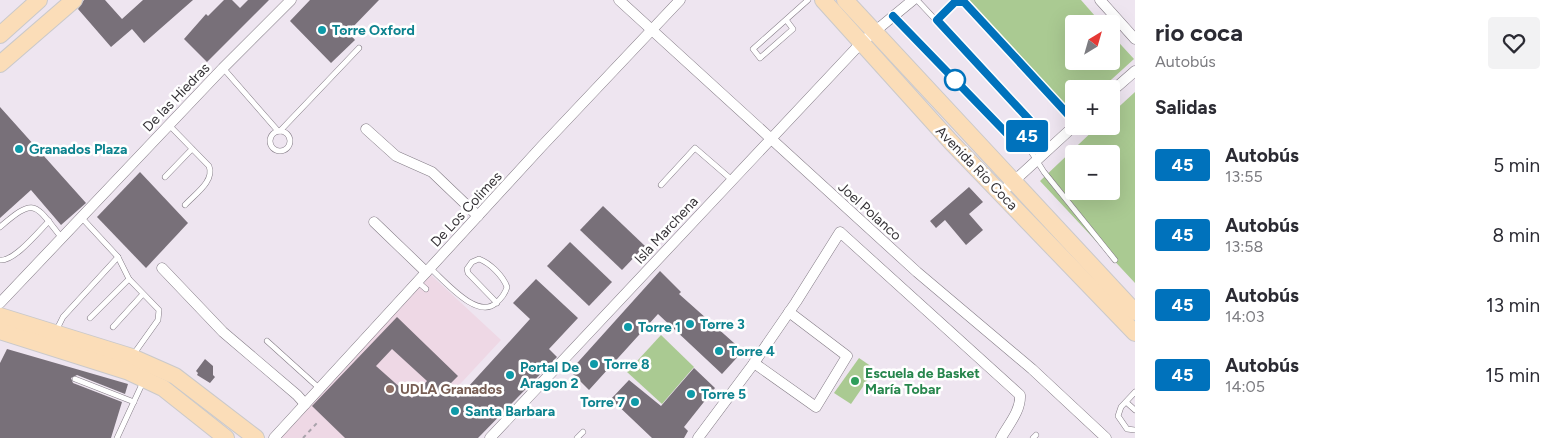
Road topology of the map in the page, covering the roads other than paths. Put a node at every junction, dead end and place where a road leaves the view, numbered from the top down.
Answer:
1 (46, 0) edge
2 (74, 0) edge
3 (292, 0) edge
4 (619, 0) edge
5 (680, 0) edge
6 (808, 0) edge
7 (823, 0) edge
8 (845, 0) edge
9 (913, 0) edge
10 (917, 0) edge
11 (1100, 0) edge
12 (963, 1) edge
13 (44, 6) edge
14 (893, 16) junction
15 (787, 20) junction
16 (937, 20) junction
17 (651, 31) junction
18 (0, 35) edge
19 (868, 37) junction
20 (1135, 39) edge
21 (0, 41) edge
22 (359, 48) dead end
23 (0, 56) edge
24 (0, 64) edge
25 (223, 68) junction
26 (1135, 71) edge
27 (1120, 84) edge
28 (1065, 111) edge
29 (169, 125) junction
30 (366, 129) dead end
31 (1065, 134) edge
32 (770, 139) junction
33 (1023, 139) junction
34 (192, 149) junction
35 (1036, 161) junction
36 (165, 177) dead end
37 (732, 180) junction
38 (1015, 181) junction
39 (661, 185) dead end
40 (1002, 193) junction
41 (185, 205) dead end
42 (81, 216) junction
43 (478, 216) junction
44 (49, 221) junction
45 (374, 222) dead end
46 (0, 227) edge
47 (61, 237) junction
48 (118, 257) junction
49 (0, 260) edge
50 (1115, 260) dead end
51 (162, 268) dead end
52 (428, 270) junction
53 (130, 279) junction
54 (417, 281) junction
55 (426, 289) dead end
56 (143, 294) junction
57 (0, 303) edge
58 (497, 303) junction
59 (789, 312) junction
60 (1135, 312) edge
61 (0, 316) edge
62 (90, 318) dead end
63 (113, 327) dead end
64 (0, 331) edge
65 (55, 333) junction
66 (1135, 333) edge
67 (267, 341) dead end
68 (132, 357) junction
69 (754, 363) junction
70 (75, 379) dead end
71 (144, 379) junction
72 (319, 388) junction
73 (1135, 392) edge
74 (134, 402) junction
75 (1126, 402) junction
76 (305, 404) junction
77 (1135, 410) edge
78 (1135, 430) edge
79 (583, 432) dead end
80 (117, 438) edge
81 (226, 438) edge
82 (256, 438) edge
83 (274, 438) edge
84 (490, 438) edge
85 (577, 438) edge
86 (698, 438) edge
87 (1001, 438) edge
88 (1106, 438) edge

1 - 21 lane
2 - 24 main road
3 - 25 street, De las Hiedras
4 - 17 street, Joel Polanco
5 - 17 street, De Los Colimes
6 - 15 lane
7 - 19 main road, Avenida Río Coca
8 - 19 main road, Avenida Río Coca
9 - 14 street, Isla Marchena
10 - 16 lane
11 - 20 street
12 - 16 lane
12 - 28 lane
13 - 18 main road
13 - 23 lane
14 - 19 street, Isla Marchena
14 - 33 lane
15 - 15 lane
16 - 33 lane
17 - 32 street, Joel Polanco
17 - 43 street, De Los Colimes
19 - 32 street, Isla Marchena
19 - 38 main road, Avenida Río Coca
19 - 40 main road, Avenida Río Coca
22 - 25 lane
25 - 29 street, De las Hiedras
26 - 27 street
29 - 34 lane
29 - 42 street, De las Hiedras
30 - 43 street
31 - 35 street
32 - 37 street, Isla Marchena
32 - 88 street, Joel Polanco
33 - 35 lane
34 - 36 lane
34 - 41 lane
35 - 38 street
35 - 50 lane
37 - 39 lane
37 - 84 street, Isla Marchena
38 - 40 street
38 - 60 main road, Avenida Río Coca
40 - 66 main road, Avenida Río Coca
42 - 47 street, De las Hiedras
42 - 48 lane
43 - 52 street, De Los Colimes
44 - 46 lane
44 - 47 lane
44 - 49 lane
45 - 52 street
47 - 57 street, De las Hiedras
48 - 53 lane
48 - 65 lane
51 - 76 street
52 - 54 street, De Los Colimes
52 - 58 lane
53 - 56 lane
53 - 62 lane
54 - 55 lane
54 - 72 street, De Los Colimes
56 - 63 lane
56 - 68 lane
58 - 58 lane
59 - 69 street
59 - 69 street
59 - 87 street
61 - 65 main road
64 - 71 main road
65 - 68 main road
67 - 72 lane
68 - 82 main road
69 - 86 street
70 - 74 lane
71 - 74 lane
71 - 81 main road
72 - 76 street, De Los Colimes
73 - 75 lane
74 - 80 lane
75 - 77 lane
75 - 78 lane
76 - 83 street, De Los Colimes
79 - 85 lane

